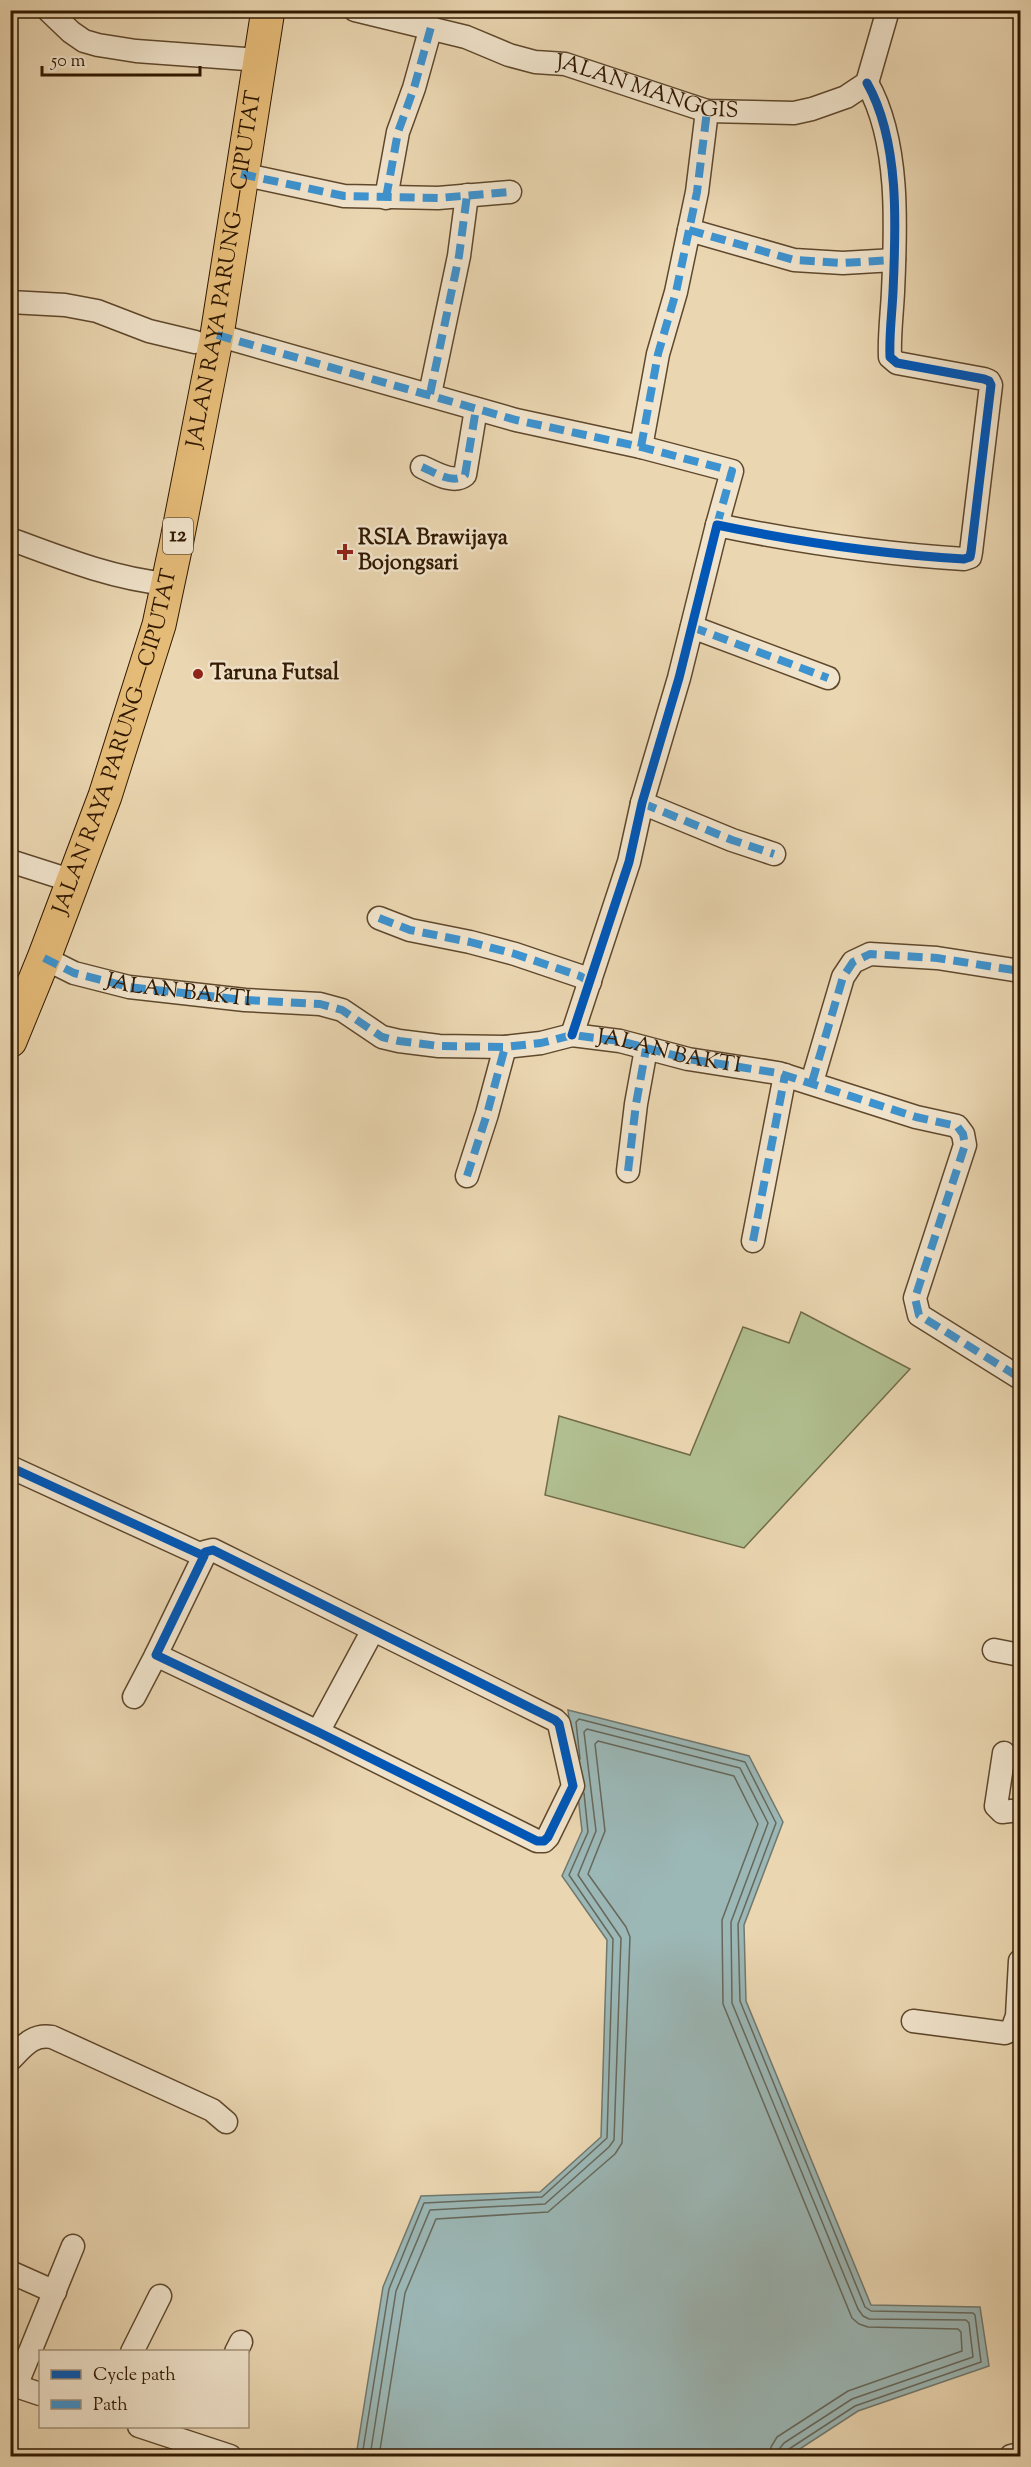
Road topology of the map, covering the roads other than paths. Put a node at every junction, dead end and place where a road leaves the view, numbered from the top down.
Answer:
1 (48, 10) edge
2 (246, 10) edge
3 (268, 10) edge
4 (355, 10) edge
5 (888, 10) edge
6 (430, 27) junction
7 (249, 59) junction
8 (867, 83) junction
9 (706, 111) junction
10 (241, 174) junction
11 (510, 192) dead end
12 (467, 195) junction
13 (386, 198) junction
14 (689, 230) junction
15 (894, 260) junction
16 (10, 302) edge
17 (206, 339) junction
18 (430, 394) junction
19 (476, 409) junction
20 (641, 447) junction
21 (422, 467) dead end
22 (717, 525) junction
23 (10, 539) edge
24 (159, 583) junction
25 (692, 627) junction
26 (828, 678) dead end
27 (642, 803) junction
28 (774, 854) dead end
29 (10, 861) edge
30 (57, 876) junction
31 (379, 918) dead end
32 (44, 958) junction
33 (1020, 971) edge
34 (590, 982) junction
35 (10, 989) edge
36 (572, 1035) junction
37 (10, 1041) edge
38 (505, 1047) junction
39 (646, 1049) junction
40 (785, 1075) junction
41 (812, 1082) junction
42 (628, 1170) dead end
43 (467, 1176) dead end
44 (753, 1241) dead end
45 (1020, 1378) edge
46 (10, 1467) edge
47 (204, 1556) junction
48 (373, 1630) junction
49 (994, 1650) dead end
50 (156, 1654) junction
51 (1020, 1655) edge
52 (134, 1697) dead end
53 (318, 1732) junction
54 (1004, 1753) dead end
55 (1020, 1810) edge
56 (1020, 1961) edge
57 (1019, 2016) edge
58 (913, 2021) dead end
59 (10, 2060) edge
60 (226, 2122) dead end
61 (73, 2246) dead end
62 (10, 2272) edge
63 (55, 2292) junction
64 (160, 2296) dead end
65 (133, 2350) edge
66 (13, 2385) edge
67 (39, 2394) edge
68 (145, 2428) edge
69 (197, 2436) edge
70 (1020, 2454) edge
71 (230, 2457) edge
72 (1011, 2457) edge

1 - 7 street
2 - 7 highway, JALAN RAYA PARUNG—CIPUTAT / 12
3 - 7 highway, JALAN RAYA PARUNG—CIPUTAT / 12
4 - 6 street, JALAN MANGGIS
5 - 8 street
6 - 9 street, JALAN MANGGIS
6 - 13 street
7 - 10 highway, JALAN RAYA PARUNG—CIPUTAT / 12
7 - 17 highway, JALAN RAYA PARUNG—CIPUTAT / 12
8 - 9 street, JALAN MANGGIS
8 - 15 street
9 - 14 street
10 - 13 street
10 - 17 highway, JALAN RAYA PARUNG—CIPUTAT / 12
11 - 12 street
12 - 13 street
12 - 18 street
14 - 15 street
14 - 20 street
15 - 22 street
16 - 17 street
17 - 18 street
17 - 24 highway, JALAN RAYA PARUNG—CIPUTAT / 12
18 - 19 street
19 - 20 street
19 - 21 street
20 - 22 street
22 - 25 street
23 - 24 street
24 - 30 highway, JALAN RAYA PARUNG—CIPUTAT / 12
24 - 32 highway, JALAN RAYA PARUNG—CIPUTAT / 12
25 - 26 street
25 - 27 street
27 - 28 street
27 - 34 street
29 - 30 street
30 - 35 highway, JALAN RAYA PARUNG—CIPUTAT / 12
31 - 34 street
32 - 37 highway, JALAN RAYA PARUNG—CIPUTAT / 12
32 - 38 street, JALAN BAKTI
33 - 41 street
34 - 36 street
36 - 38 street, JALAN BAKTI
36 - 39 street, JALAN BAKTI
38 - 43 street
39 - 40 street, JALAN BAKTI
39 - 42 street
40 - 41 street, JALAN BAKTI
40 - 44 street
41 - 45 street, JALAN BAKTI
46 - 47 street
47 - 48 street
47 - 50 street
48 - 53 street
48 - 53 street
49 - 51 street
50 - 52 street
50 - 53 street
54 - 55 street
56 - 57 street
57 - 58 street
59 - 60 street
61 - 63 street
62 - 63 street
63 - 66 street
64 - 65 street
66 - 67 street
68 - 69 street
69 - 71 street
70 - 72 street

